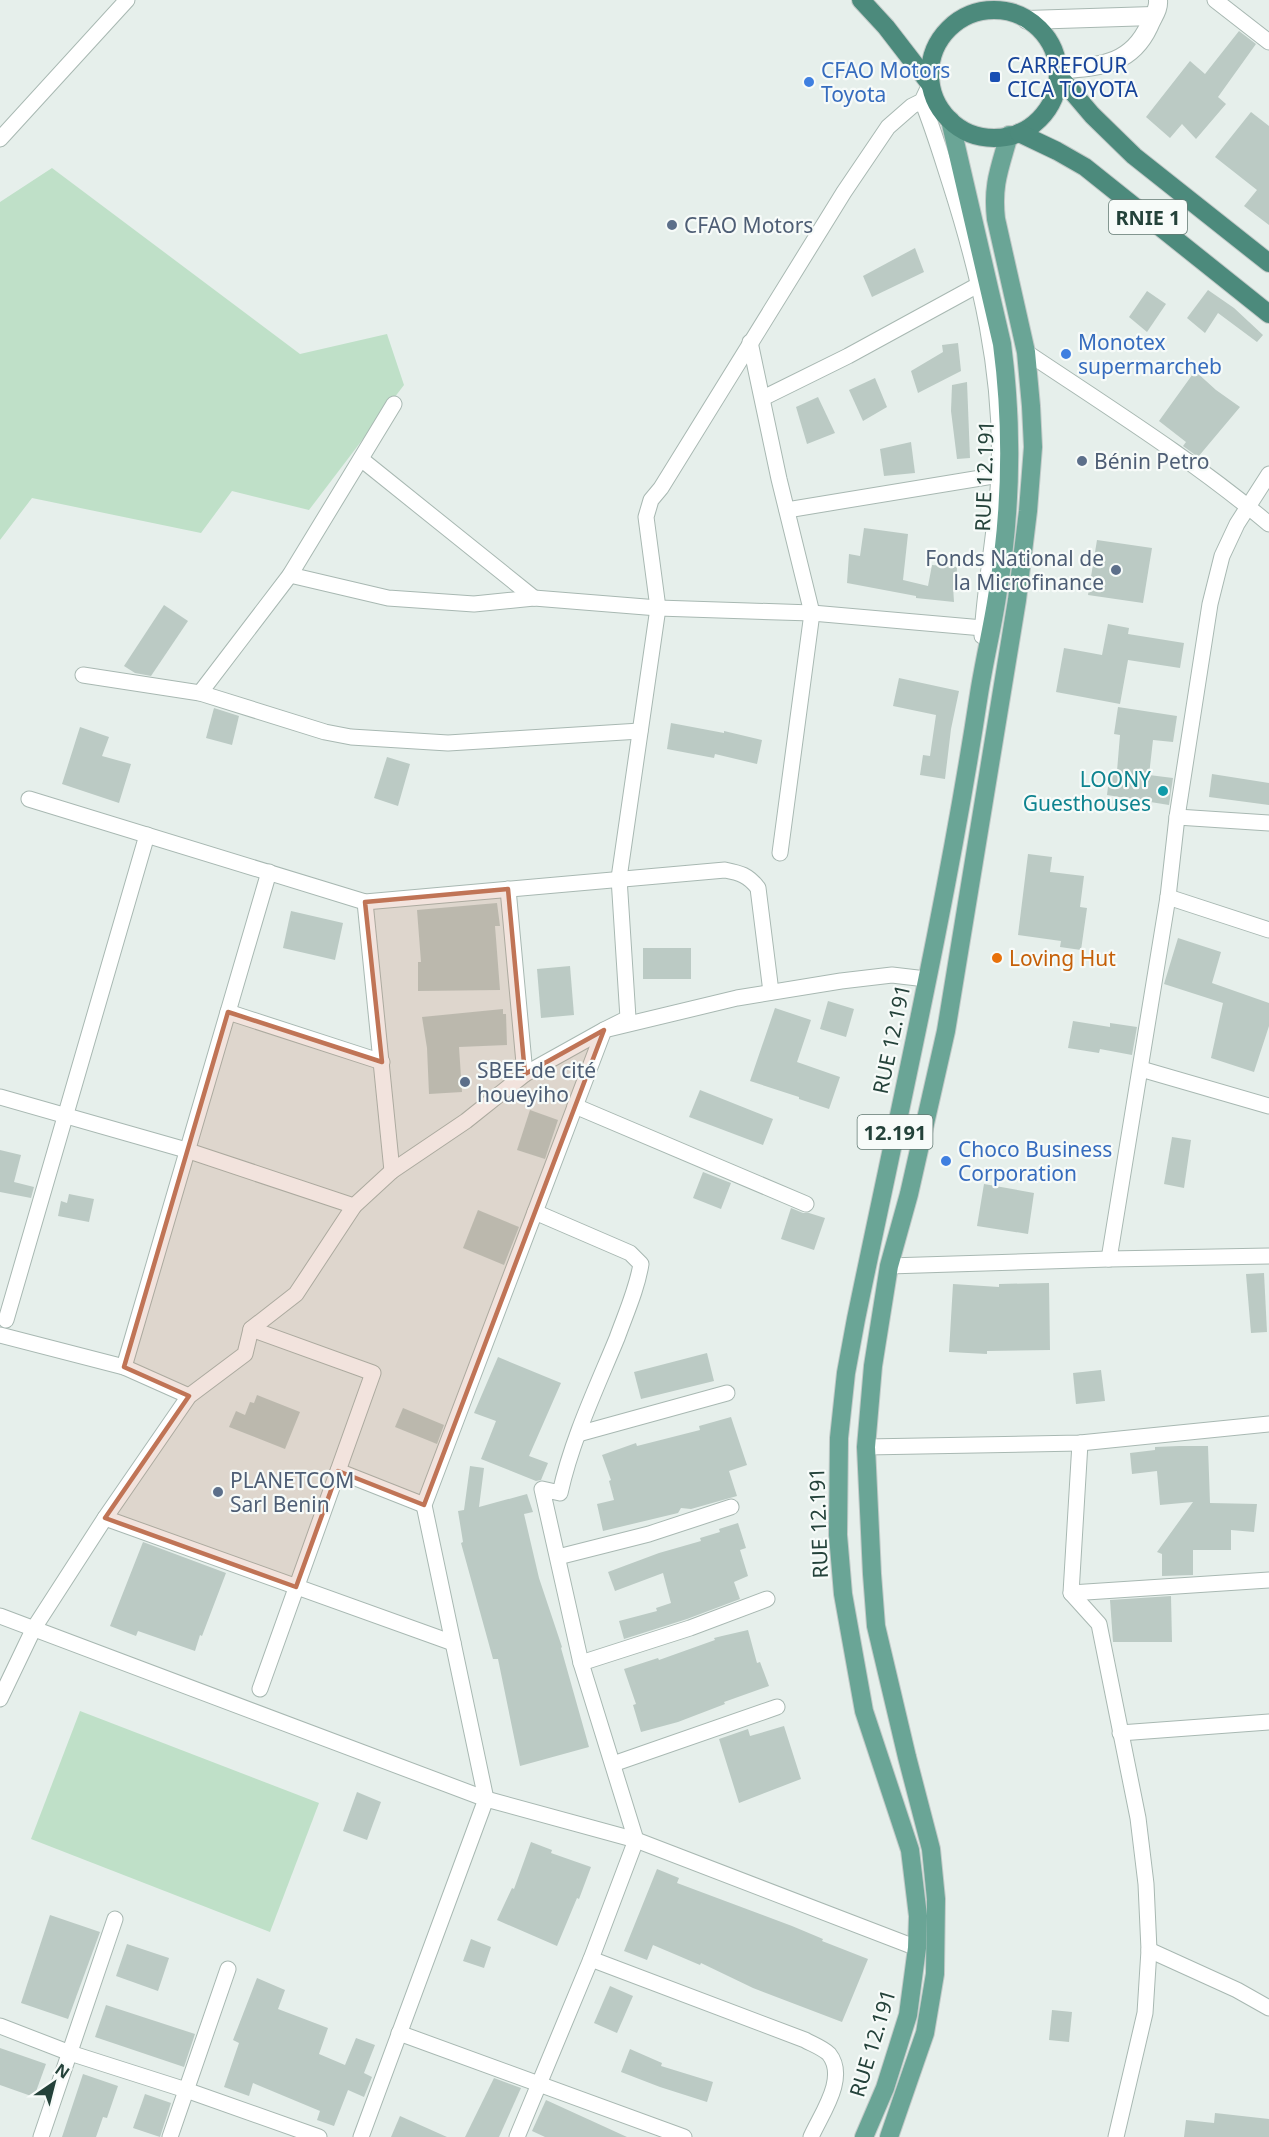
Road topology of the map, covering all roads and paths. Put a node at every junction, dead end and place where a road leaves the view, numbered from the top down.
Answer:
1 (127, 0) edge
2 (861, 0) edge
3 (969, 0) edge
4 (1215, 0) edge
5 (1158, 6) edge
6 (1002, 11) junction
7 (1027, 20) junction
8 (1269, 42) edge
9 (1058, 73) junction
10 (930, 84) junction
11 (922, 101) junction
12 (950, 120) junction
13 (1014, 134) junction
14 (0, 139) edge
15 (1269, 263) edge
16 (978, 285) junction
17 (1269, 314) edge
18 (750, 342) junction
19 (1026, 352) junction
20 (763, 398) junction
21 (394, 404) dead end
22 (360, 459) junction
23 (1269, 474) edge
24 (999, 475) junction
25 (1249, 507) junction
26 (787, 510) junction
27 (1269, 524) edge
28 (290, 575) junction
29 (534, 598) junction
30 (658, 608) junction
31 (812, 613) junction
32 (983, 628) junction
33 (83, 675) dead end
34 (981, 684) junction
35 (200, 693) junction
36 (640, 731) junction
37 (28, 799) dead end
38 (1177, 817) junction
39 (1269, 823) edge
40 (147, 835) junction
41 (780, 853) dead end
42 (269, 872) junction
43 (619, 878) junction
44 (508, 889) junction
45 (1168, 897) junction
46 (365, 902) junction
47 (1269, 930) edge
48 (926, 979) junction
49 (771, 992) junction
50 (228, 1012) junction
51 (604, 1030) junction
52 (382, 1062) junction
53 (1141, 1069) junction
54 (525, 1074) junction
55 (0, 1097) edge
56 (575, 1106) junction
57 (1269, 1106) edge
58 (64, 1117) junction
59 (186, 1150) junction
60 (392, 1172) junction
61 (806, 1204) dead end
62 (354, 1206) junction
63 (535, 1212) junction
64 (1269, 1256) edge
65 (1109, 1259) junction
66 (889, 1266) junction
67 (6, 1320) dead end
68 (250, 1329) junction
69 (0, 1335) edge
70 (124, 1367) junction
71 (727, 1394) dead end
72 (189, 1396) junction
73 (1269, 1424) edge
74 (578, 1434) junction
75 (1080, 1443) junction
76 (866, 1447) junction
77 (338, 1471) junction
78 (424, 1505) junction
79 (731, 1507) dead end
80 (105, 1518) junction
81 (558, 1557) junction
82 (1269, 1580) edge
83 (296, 1587) junction
84 (1071, 1593) junction
85 (767, 1599) dead end
86 (0, 1616) edge
87 (34, 1628) junction
88 (453, 1643) junction
89 (581, 1663) junction
90 (260, 1689) dead end
91 (0, 1699) edge
92 (777, 1707) dead end
93 (1269, 1722) edge
94 (1120, 1733) junction
95 (613, 1764) junction
96 (486, 1799) junction
97 (636, 1840) junction
98 (115, 1919) dead end
99 (917, 1948) junction
100 (1149, 1950) junction
101 (591, 1959) junction
102 (228, 1969) dead end
103 (1269, 2008) edge
104 (0, 2026) edge
105 (399, 2033) junction
106 (70, 2054) junction
107 (537, 2084) junction
108 (186, 2090) junction
109 (655, 2132) edge
110 (41, 2137) edge
111 (170, 2137) edge
112 (319, 2137) edge
113 (361, 2137) edge
114 (517, 2137) edge
115 (684, 2137) edge
116 (811, 2137) edge
117 (864, 2137) edge
118 (889, 2137) edge
119 (1116, 2137) edge

1 - 14 street
2 - 10 highway, RNIE 1
3 - 6 highway, RNIE 1
4 - 8 street
5 - 7 street
5 - 9 street
6 - 7 highway, RNIE 1
6 - 10 highway, RNIE 1
7 - 9 highway, RNIE 1
9 - 13 highway
9 - 15 highway, RNIE 1
10 - 11 street
10 - 12 highway, RNIE 1
11 - 16 street
11 - 18 street
12 - 13 highway, RNIE 1
12 - 34 main road, RUE 12.191 / 12.191
13 - 17 highway, RNIE 1
13 - 19 main road, RUE 12.191
16 - 20 street
16 - 24 street
18 - 20 street
18 - 30 street
19 - 25 street
19 - 66 main road, RUE 12.191
20 - 26 street
21 - 22 street
22 - 28 street
22 - 29 street
23 - 25 street
24 - 26 street
24 - 32 street
25 - 27 street
25 - 38 street
26 - 31 street
28 - 29 street
28 - 35 street
29 - 30 street
30 - 31 street
30 - 36 street
31 - 32 street
31 - 41 street
32 - 34 street
33 - 35 street
34 - 48 main road, RUE 12.191 / 12.191
35 - 36 street
36 - 43 street
37 - 40 street
38 - 39 street
38 - 45 street
40 - 42 street
40 - 58 street
42 - 46 street
42 - 50 street
43 - 44 street
43 - 49 street
43 - 51 street
44 - 46 street
44 - 54 street
45 - 47 street
45 - 53 street
46 - 52 street
48 - 49 street
48 - 99 main road, RUE 12.191 / 12.191
49 - 51 street
50 - 52 street
50 - 59 street
51 - 54 street
51 - 56 street
52 - 60 street
53 - 57 street
53 - 65 street
54 - 60 street
55 - 58 street
56 - 61 street
56 - 63 street
58 - 59 street
58 - 67 street
59 - 62 street
59 - 70 street
60 - 62 street
62 - 68 street
63 - 74 street
63 - 78 street
64 - 65 street
65 - 66 street
66 - 76 main road, RUE 12.191
68 - 72 street
68 - 77 street
69 - 70 street
70 - 72 street
71 - 74 street
72 - 80 street
73 - 75 street
74 - 81 street
75 - 76 street
75 - 84 street
76 - 118 main road, RUE 12.191
77 - 78 street
77 - 83 street
78 - 88 street
79 - 81 street
80 - 83 street
80 - 87 street
81 - 89 street
82 - 84 street
83 - 88 street
83 - 90 street
84 - 94 street
85 - 89 street
86 - 87 street
87 - 91 street
87 - 96 street
88 - 96 street
89 - 95 street
92 - 95 street
93 - 94 street
94 - 100 street
95 - 97 street
96 - 97 street
96 - 105 street
97 - 99 street
97 - 101 street
98 - 106 street
99 - 117 main road, RUE 12.191 / 12.191
100 - 103 street
100 - 119 street
101 - 107 street
101 - 116 street
102 - 108 street
104 - 106 street
105 - 107 street
105 - 113 street
106 - 108 street
106 - 110 street
107 - 109 street
107 - 114 street
108 - 111 street
108 - 112 street
109 - 115 street

